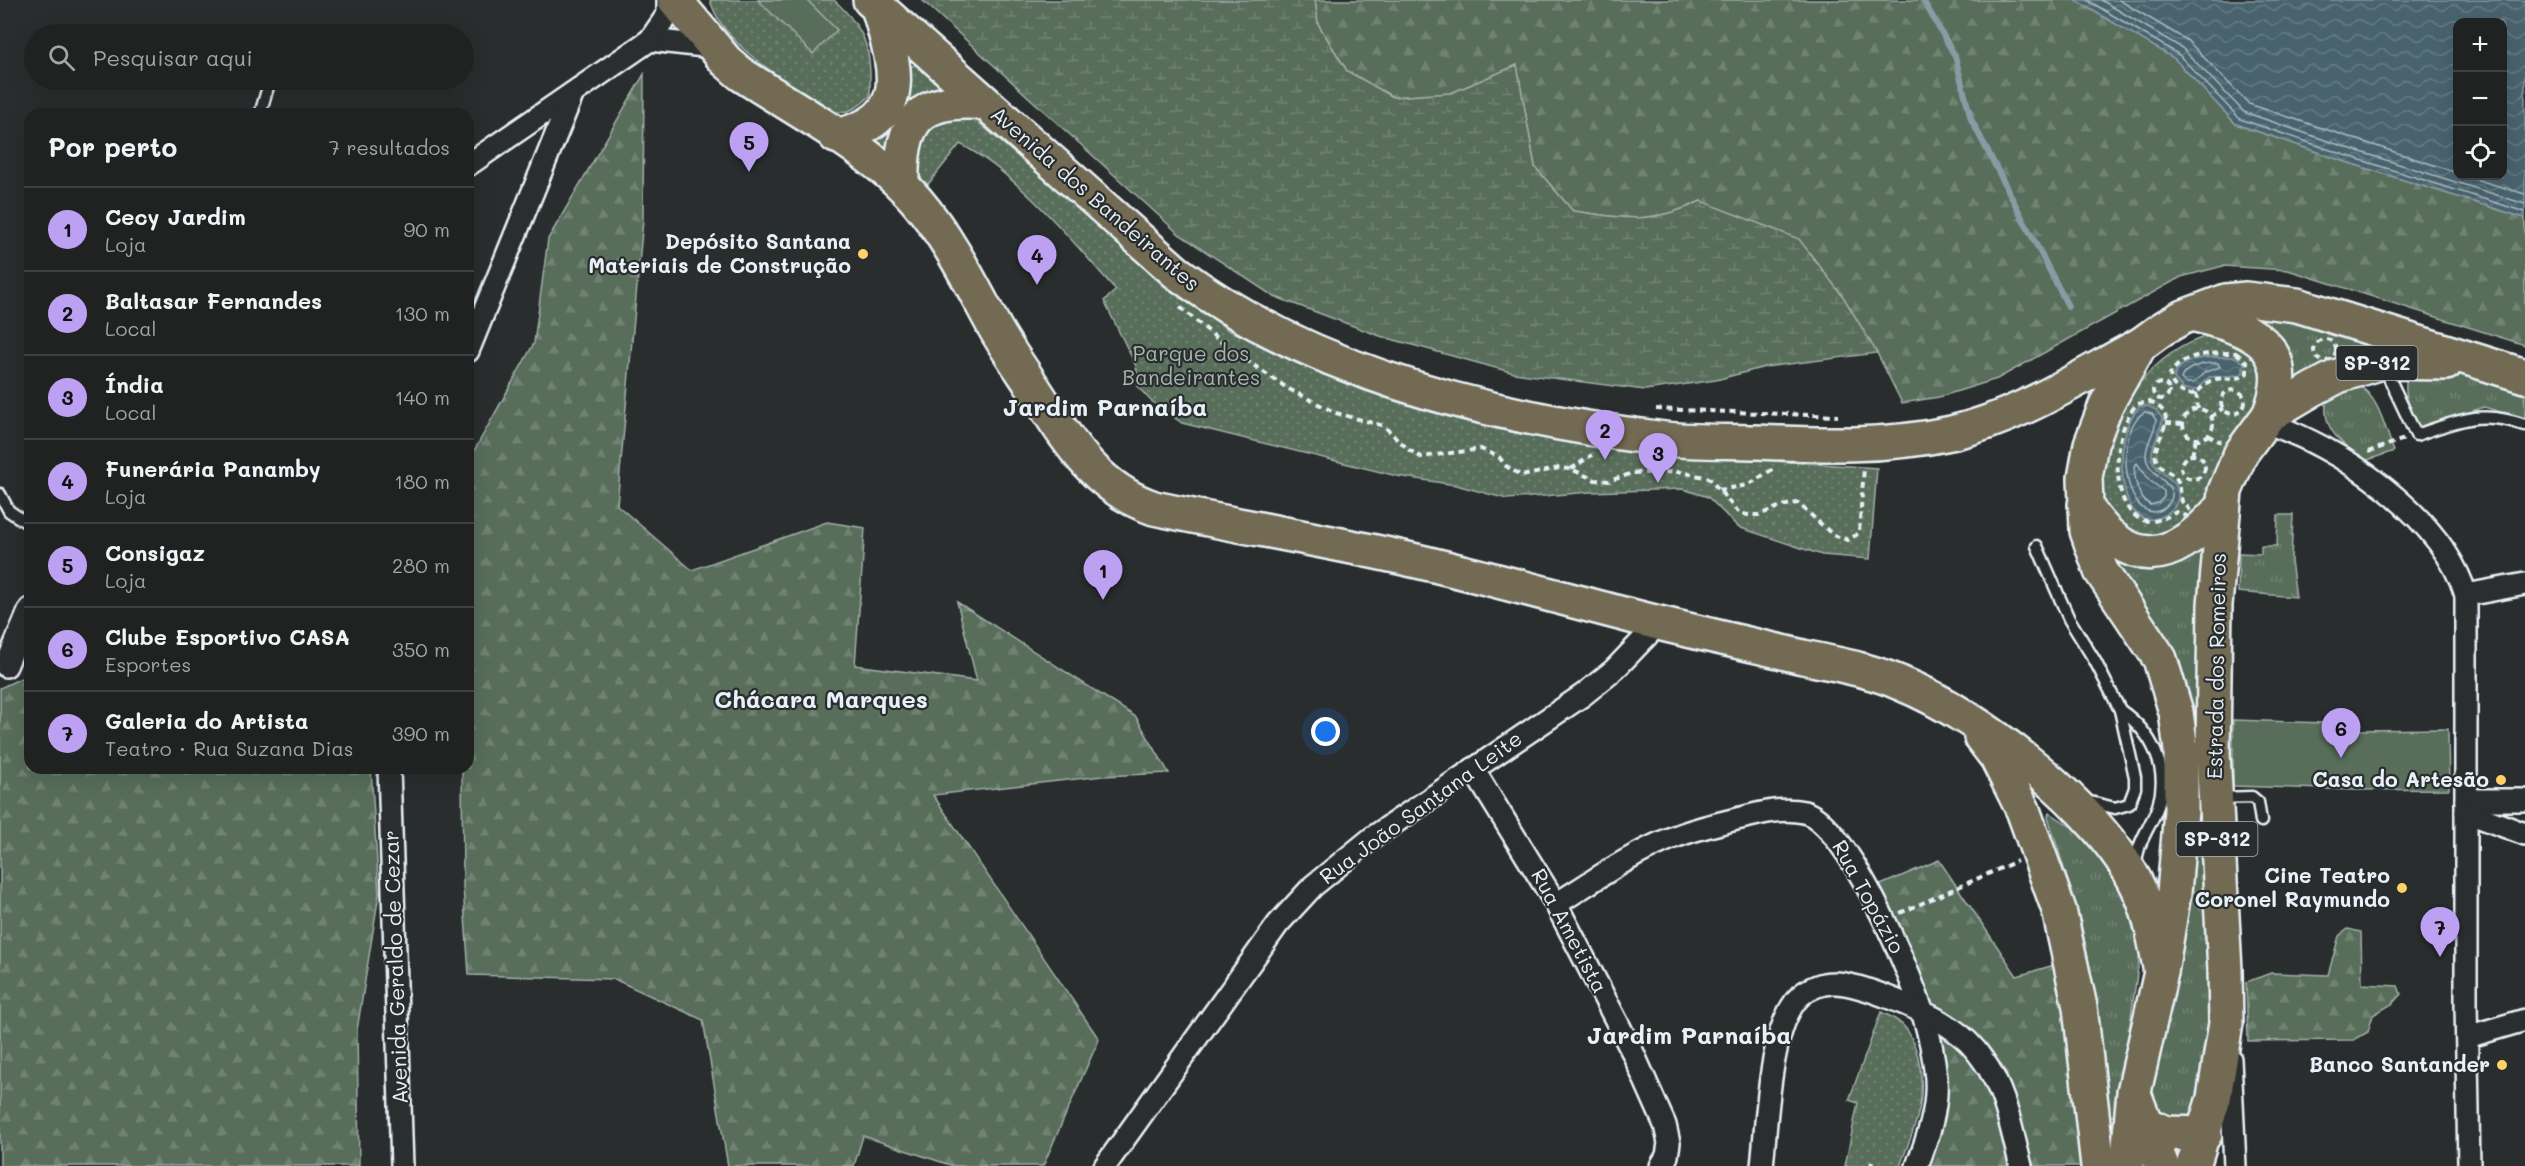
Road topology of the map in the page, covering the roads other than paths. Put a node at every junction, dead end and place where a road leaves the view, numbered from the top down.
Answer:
1 (668, 0) edge
2 (675, 0) edge
3 (874, 3) edge
4 (650, 40) junction
5 (713, 47) junction
6 (267, 90) edge
7 (573, 93) junction
8 (985, 103) junction
9 (262, 108) edge
10 (836, 136) junction
11 (474, 161) edge
12 (902, 185) junction
13 (2192, 314) junction
14 (474, 336) edge
15 (2140, 345) junction
16 (2381, 362) junction
17 (2510, 372) edge
18 (2267, 418) junction
19 (2525, 425) edge
20 (0, 494) edge
21 (2085, 505) junction
22 (2221, 508) junction
23 (24, 521) edge
24 (2037, 546) dead end
25 (2525, 584) edge
26 (2466, 595) junction
27 (24, 623) edge
28 (1659, 623) junction
29 (6, 666) dead end
30 (2120, 710) junction
31 (1963, 714) junction
32 (1473, 769) junction
33 (389, 774) edge
34 (2066, 795) junction
35 (2215, 799) junction
36 (2525, 800) edge
37 (2466, 806) junction
38 (2261, 821) dead end
39 (2525, 834) edge
40 (2138, 887) junction
41 (1556, 904) junction
42 (2161, 972) junction
43 (1922, 1011) junction
44 (2525, 1020) edge
45 (2226, 1023) junction
46 (2467, 1036) junction
47 (2134, 1092) junction
48 (2143, 1123) junction
49 (2205, 1134) junction
50 (402, 1166) edge
51 (1105, 1166) edge
52 (1661, 1166) edge
53 (1762, 1166) edge
54 (1917, 1166) edge
55 (2021, 1166) edge
56 (2098, 1166) edge
57 (2127, 1166) edge
58 (2162, 1166) edge
59 (2193, 1166) edge
60 (2235, 1166) edge
61 (2469, 1166) edge

1 - 4 street
2 - 5 main road
3 - 8 main road, Avenida dos Bandeirantes
3 - 10 main road
4 - 5 street
4 - 7 street
5 - 10 main road
6 - 9 lane
7 - 11 street
7 - 14 street
8 - 12 main road
8 - 15 main road, Avenida dos Bandeirantes
10 - 12 main road
12 - 28 main road
13 - 15 main road, Estrada dos Romeiros / SP-312
13 - 17 main road, Estrada dos Romeiros / SP-312
13 - 18 main road
15 - 21 main road, Estrada dos Romeiros / SP-312
16 - 17 main road, Estrada dos Romeiros / SP-312
16 - 18 main road, Estrada dos Romeiros / SP-312
16 - 19 lane
18 - 22 main road, Estrada dos Romeiros / SP-312
18 - 26 street
20 - 23 lane
21 - 22 main road
21 - 42 main road, Estrada dos Romeiros / SP-312
22 - 35 main road, Estrada dos Romeiros / SP-312
24 - 30 lane
25 - 26 street
26 - 37 street
27 - 29 street
28 - 31 main road
28 - 32 street, Rua João Santana Leite
30 - 34 lane
30 - 40 lane
31 - 34 main road
31 - 56 main road
32 - 41 street, Rua Ametista
32 - 51 street, Rua João Santana Leite
33 - 50 street, Avenida Geraldo de Cezar
34 - 40 main road
35 - 38 lane
35 - 45 main road, Estrada dos Romeiros / SP-312
36 - 37 street
37 - 39 street
37 - 46 street
40 - 42 main road
41 - 43 street, Rua Topázio
41 - 52 street, Rua Ametista
42 - 47 main road, Estrada dos Romeiros / SP-312
43 - 53 street
43 - 54 street, Rua Topázio
43 - 55 street
44 - 46 street
45 - 49 main road, Estrada dos Romeiros / SP-312
45 - 60 street
46 - 61 street
47 - 48 main road
47 - 57 main road, SP-312
48 - 49 main road
48 - 58 main road
49 - 59 main road, Estrada dos Romeiros / SP-312

